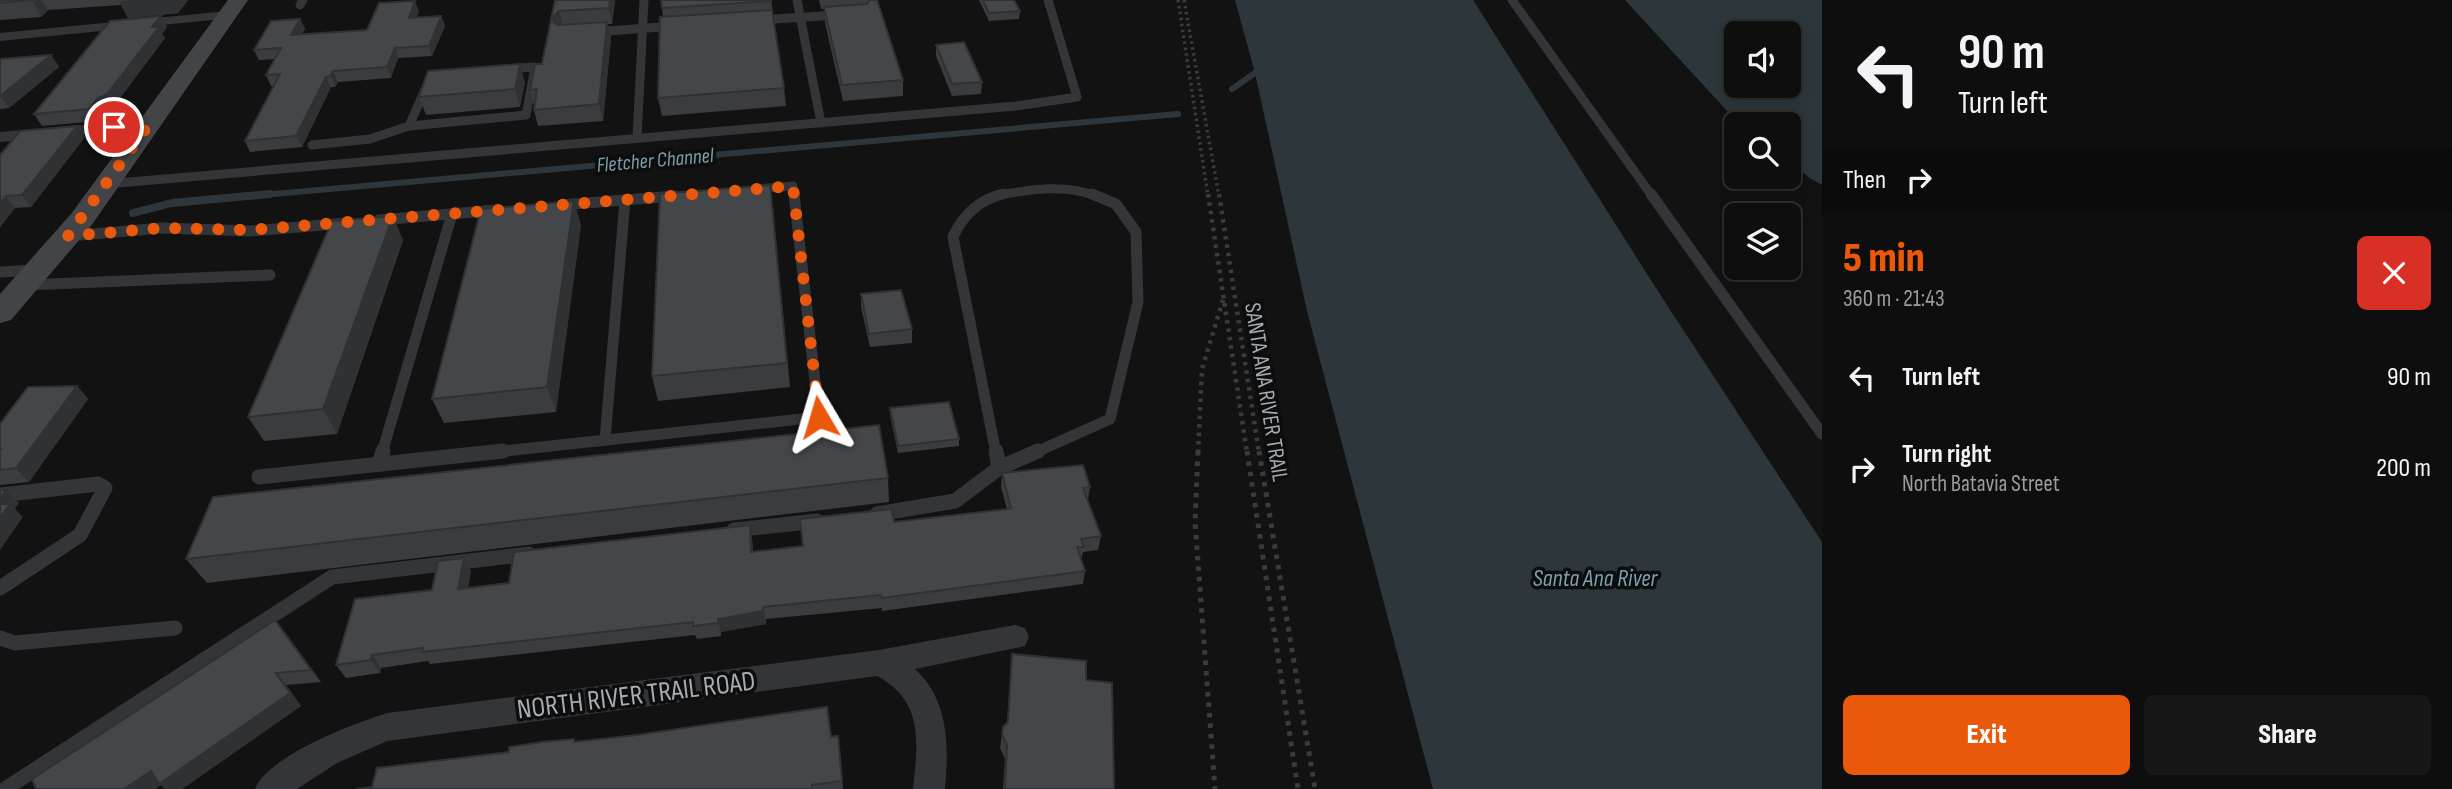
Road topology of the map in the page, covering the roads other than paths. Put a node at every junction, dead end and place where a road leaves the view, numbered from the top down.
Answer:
1 (644, 0) edge
2 (797, 0) edge
3 (1048, 0) edge
4 (1512, 0) edge
5 (233, 7) edge
6 (853, 14) edge
7 (801, 18) junction
8 (748, 21) edge
9 (682, 26) edge
10 (642, 28) junction
11 (589, 32) edge
12 (0, 37) edge
13 (496, 70) edge
14 (432, 74) edge
15 (821, 122) junction
16 (149, 124) junction
17 (409, 126) junction
18 (0, 137) edge
19 (637, 138) junction
20 (340, 143) junction
21 (312, 145) dead end
22 (331, 165) junction
23 (106, 184) junction
24 (751, 190) edge
25 (681, 195) edge
26 (625, 200) junction
27 (545, 206) edge
28 (505, 210) edge
29 (452, 214) junction
30 (371, 221) edge
31 (358, 222) edge
32 (68, 236) junction
33 (0, 272) edge
34 (270, 275) dead end
35 (32, 277) junction
36 (0, 313) edge
37 (1822, 435) edge
38 (605, 440) junction
39 (379, 464) junction
40 (999, 468) junction
41 (259, 477) dead end
42 (0, 495) edge
43 (866, 515) edge
44 (838, 518) edge
45 (715, 533) edge
46 (551, 552) edge
47 (0, 588) edge
48 (175, 628) dead end
49 (1015, 637) dead end
50 (0, 638) edge
51 (879, 663) junction
52 (5, 789) edge
53 (271, 789) edge
54 (929, 789) edge

1 - 10 lane
2 - 7 lane
3 - 15 lane
4 - 37 lane
5 - 12 street
5 - 16 main road
6 - 7 lane
7 - 8 lane
7 - 15 lane
9 - 10 lane
10 - 11 lane
10 - 19 lane
13 - 17 lane
14 - 17 lane
15 - 19 lane
16 - 18 street
16 - 23 main road
17 - 20 lane
19 - 22 lane
20 - 21 lane
20 - 22 lane
22 - 23 lane
23 - 32 main road
24 - 38 lane
25 - 26 lane
26 - 27 lane
26 - 38 lane
28 - 29 lane
29 - 30 lane
29 - 39 lane
31 - 32 lane
32 - 35 main road
33 - 35 lane
34 - 35 lane
35 - 36 main road
38 - 39 lane
39 - 41 lane
40 - 40 lane
40 - 43 lane
42 - 47 lane
44 - 45 lane
46 - 52 lane
48 - 50 lane
49 - 51 street, NORTH RIVER TRAIL ROAD
51 - 53 street, NORTH RIVER TRAIL ROAD
51 - 54 street

